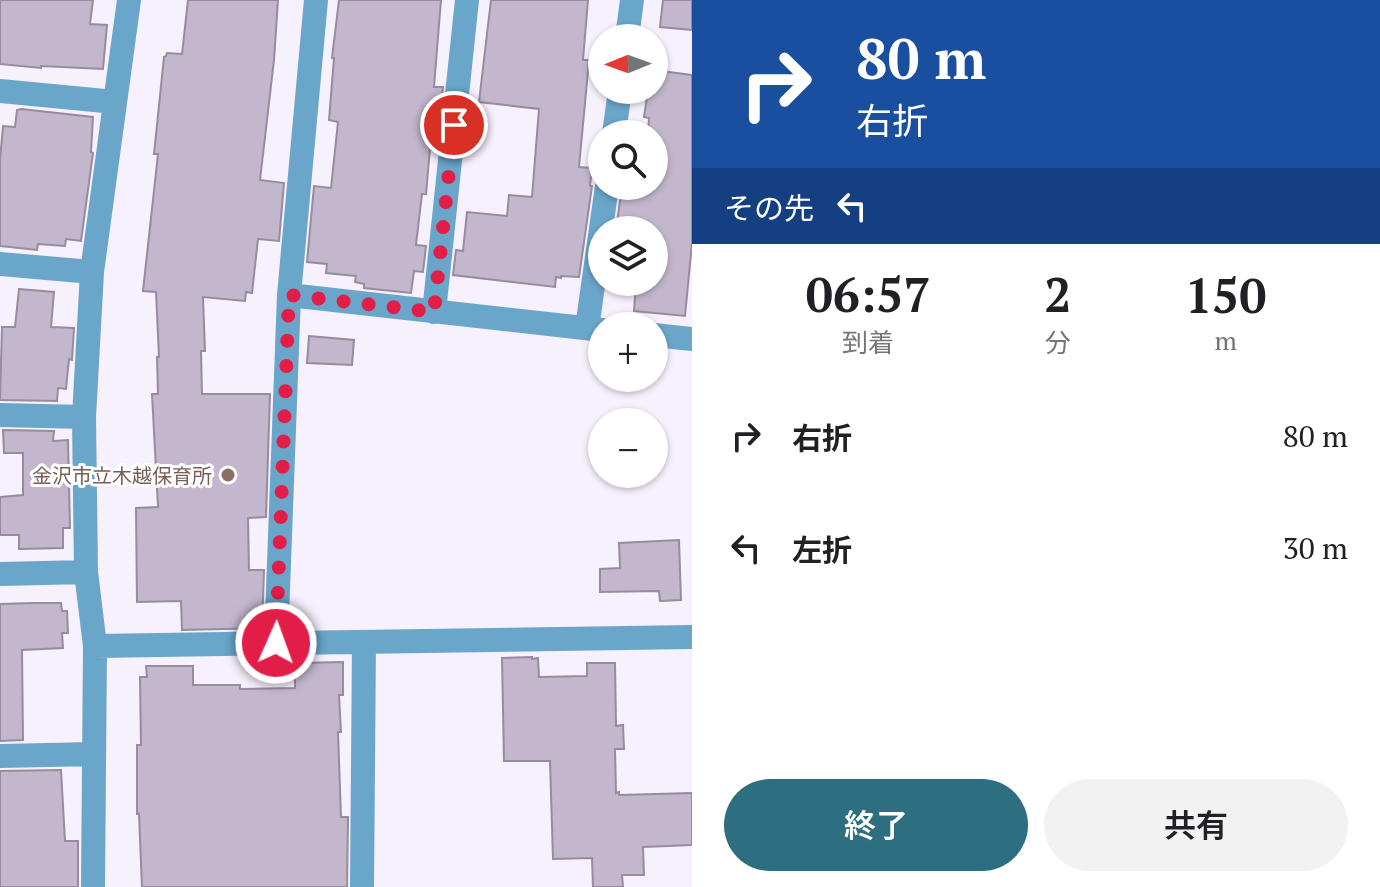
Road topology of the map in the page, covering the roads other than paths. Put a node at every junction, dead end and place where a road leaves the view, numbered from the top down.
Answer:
1 (129, 0) edge
2 (316, 0) edge
3 (467, 0) edge
4 (632, 0) edge
5 (629, 24) edge
6 (0, 91) edge
7 (115, 102) junction
8 (606, 200) edge
9 (0, 264) edge
10 (92, 272) junction
11 (289, 295) junction
12 (434, 312) junction
13 (596, 312) edge
14 (588, 328) edge
15 (668, 336) edge
16 (692, 339) edge
17 (0, 415) edge
18 (84, 417) junction
19 (86, 572) junction
20 (0, 574) edge
21 (692, 637) edge
22 (364, 642) junction
23 (276, 643) junction
24 (95, 646) junction
25 (94, 754) junction
26 (0, 756) edge
27 (93, 887) edge
28 (362, 887) edge

1 - 7 street
2 - 11 street
3 - 12 street
4 - 5 street
6 - 7 street
7 - 10 street
8 - 13 street
9 - 10 street
10 - 18 street
11 - 12 street
11 - 23 street
12 - 14 street
15 - 16 street
17 - 18 street
18 - 19 street
19 - 20 street
19 - 24 street
21 - 22 street
22 - 23 street
22 - 28 street
23 - 24 street
24 - 25 street
25 - 26 street
25 - 27 street

